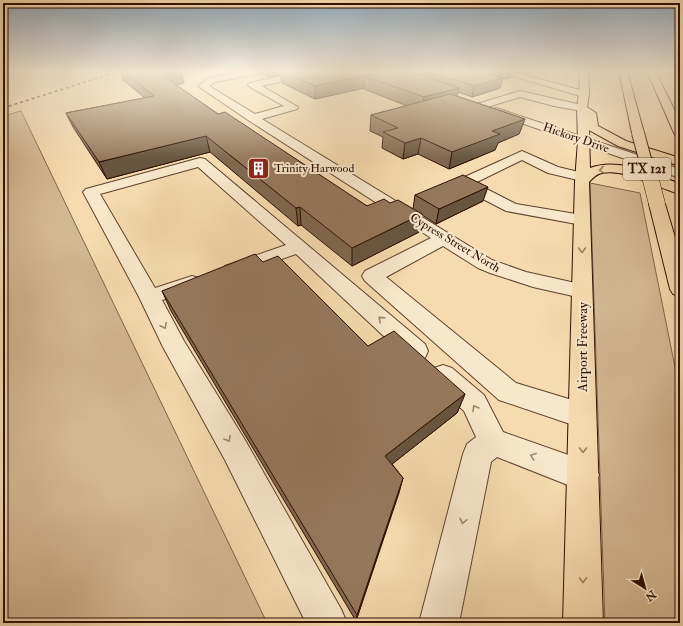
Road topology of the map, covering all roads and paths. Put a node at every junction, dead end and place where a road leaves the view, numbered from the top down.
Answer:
1 (224, 100) edge
2 (282, 100) edge
3 (491, 100) edge
4 (546, 100) edge
5 (559, 100) edge
6 (582, 100) edge
7 (587, 100) edge
8 (630, 100) edge
9 (665, 100) edge
10 (252, 118) junction
11 (553, 131) junction
12 (680, 133) edge
13 (542, 140) dead end
14 (546, 152) dead end
15 (522, 155) junction
16 (680, 162) edge
17 (580, 164) junction
18 (680, 174) edge
19 (680, 189) edge
20 (582, 220) junction
21 (444, 238) junction
22 (300, 247) junction
23 (680, 289) edge
24 (582, 291) junction
25 (150, 297) junction
26 (582, 415) junction
27 (493, 442) junction
28 (582, 475) junction
29 (327, 623) edge
30 (439, 623) edge
31 (583, 623) edge

1 - 10 street, Cypress Street North
2 - 10 street
3 - 11 street, Hickory Drive
4 - 5 street, Hickory Drive
6 - 17 main road, Airport Freeway
7 - 16 main road
8 - 23 main road, TX 121, bridge
9 - 12 main road
10 - 21 street, Cypress Street North
11 - 13 street
11 - 17 street, Hickory Drive
14 - 15 street
15 - 17 street
15 - 20 street
17 - 18 street, Hickory Drive
19 -> 17 main road
17 - 20 main road, Airport Freeway
20 -> 24 main road, Airport Freeway
21 - 24 street, Cypress Street North
21 - 26 street
22 - 25 street
22 - 25 street
27 -> 22 street
24 - 26 main road, Airport Freeway
25 -> 29 street
26 -> 28 main road, Airport Freeway
28 -> 27 street
27 -> 30 street
28 -> 31 main road, Airport Freeway

